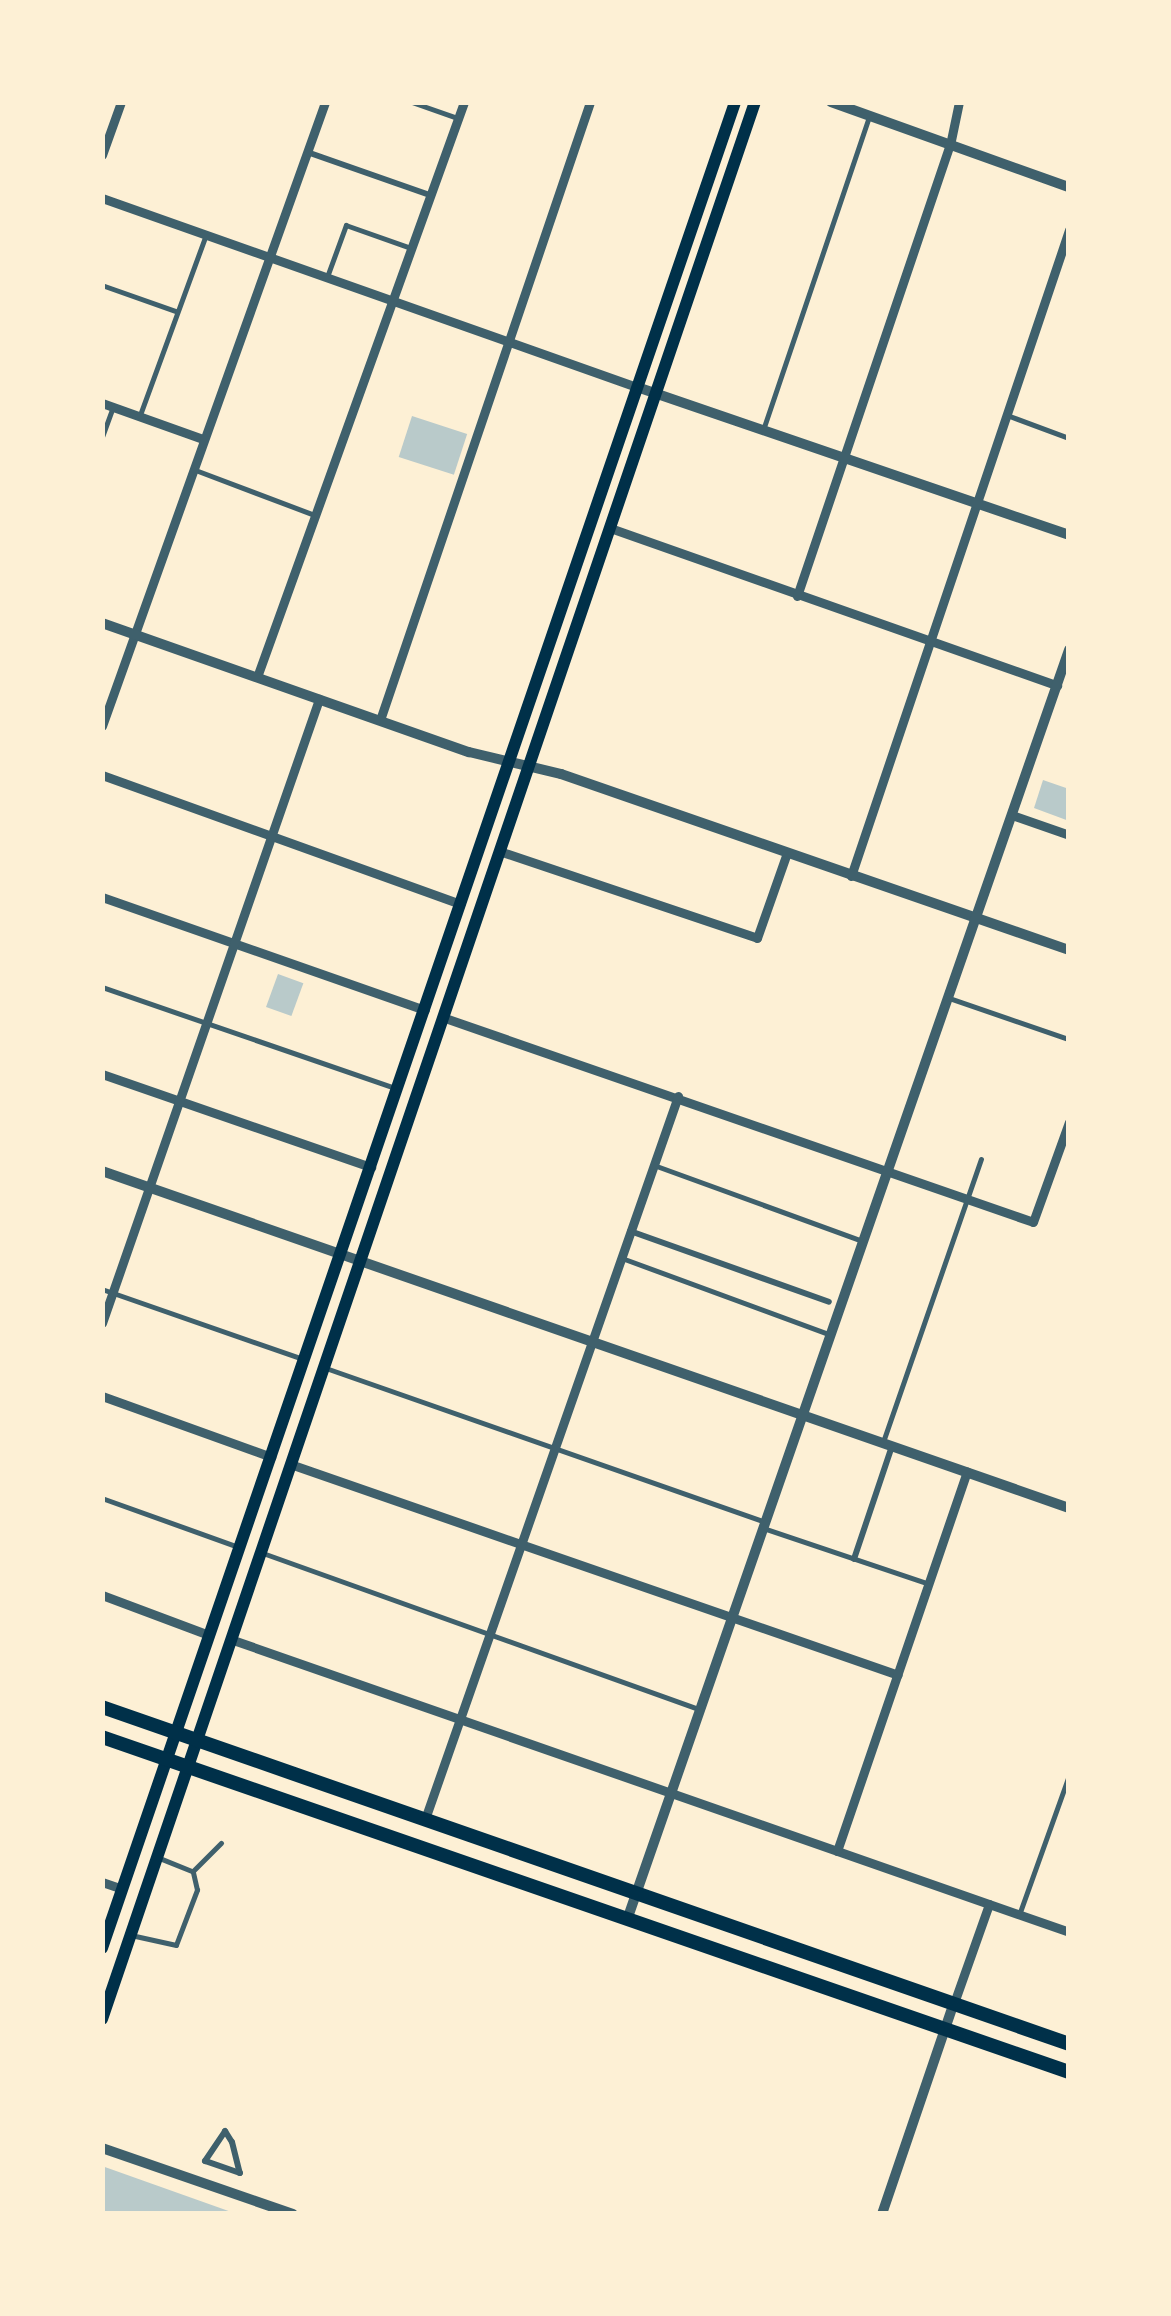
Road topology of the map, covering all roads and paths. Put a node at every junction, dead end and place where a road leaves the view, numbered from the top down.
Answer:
1 (121, 102) edge
2 (325, 102) edge
3 (412, 102) edge
4 (464, 102) edge
5 (590, 102) edge
6 (735, 102) edge
7 (755, 102) edge
8 (831, 102) edge
9 (958, 102) edge
10 (870, 116) junction
11 (458, 118) junction
12 (950, 145) junction
13 (307, 152) junction
14 (102, 154) edge
15 (1069, 187) edge
16 (430, 195) junction
17 (102, 199) edge
18 (1069, 230) edge
19 (206, 235) junction
20 (411, 248) junction
21 (269, 257) junction
22 (327, 277) junction
23 (102, 285) edge
24 (392, 301) junction
25 (178, 312) junction
26 (512, 342) junction
27 (637, 387) junction
28 (658, 394) junction
29 (108, 405) edge
30 (1006, 415) junction
31 (139, 416) junction
32 (763, 430) junction
33 (102, 437) edge
34 (1069, 438) edge
35 (203, 440) junction
36 (843, 456) junction
37 (193, 469) junction
38 (975, 503) junction
39 (315, 515) junction
40 (613, 529) junction
41 (1069, 535) edge
42 (797, 596) junction
43 (102, 623) edge
44 (133, 634) junction
45 (931, 641) junction
46 (1069, 650) edge
47 (257, 677) junction
48 (1057, 685) junction
49 (320, 699) junction
50 (380, 720) junction
51 (102, 726) edge
52 (510, 762) junction
53 (531, 767) junction
54 (102, 775) edge
55 (1012, 815) junction
56 (1069, 835) edge
57 (271, 836) junction
58 (502, 852) junction
59 (787, 853) junction
60 (851, 876) junction
61 (102, 897) edge
62 (461, 904) junction
63 (975, 919) junction
64 (234, 943) junction
65 (1069, 950) edge
66 (102, 987) edge
67 (947, 998) junction
68 (425, 1010) junction
69 (445, 1018) junction
70 (206, 1022) junction
71 (1069, 1039) edge
72 (102, 1074) edge
73 (398, 1089) junction
74 (678, 1096) junction
75 (178, 1100) junction
76 (1069, 1122) edge
77 (981, 1159) dead end
78 (654, 1164) junction
79 (371, 1167) junction
80 (888, 1170) junction
81 (102, 1171) edge
82 (148, 1187) junction
83 (968, 1198) junction
84 (630, 1231) junction
85 (863, 1241) junction
86 (342, 1254) junction
87 (621, 1257) junction
88 (363, 1262) junction
89 (107, 1291) edge
90 (829, 1302) dead end
91 (102, 1323) edge
92 (831, 1335) junction
93 (591, 1341) junction
94 (305, 1360) junction
95 (326, 1368) junction
96 (102, 1396) edge
97 (803, 1414) junction
98 (887, 1444) junction
99 (555, 1448) junction
100 (271, 1457) junction
101 (293, 1465) junction
102 (967, 1472) junction
103 (102, 1498) edge
104 (1069, 1508) edge
105 (764, 1525) junction
106 (521, 1544) junction
107 (239, 1547) junction
108 (263, 1553) junction
109 (854, 1559) junction
110 (929, 1584) junction
111 (102, 1595) edge
112 (734, 1618) junction
113 (208, 1634) junction
114 (490, 1634) junction
115 (233, 1640) junction
116 (898, 1675) junction
117 (102, 1708) edge
118 (701, 1710) junction
119 (459, 1719) junction
120 (175, 1732) junction
121 (102, 1737) edge
122 (199, 1741) junction
123 (166, 1759) junction
124 (190, 1767) junction
125 (1069, 1775) edge
126 (672, 1793) junction
127 (425, 1819) junction
128 (221, 1843) dead end
129 (837, 1851) junction
130 (158, 1858) junction
131 (189, 1870) junction
132 (102, 1882) edge
133 (122, 1888) junction
134 (636, 1896) junction
135 (989, 1904) junction
136 (1019, 1915) junction
137 (628, 1917) junction
138 (1069, 1932) edge
139 (131, 1935) junction
140 (102, 1948) edge
141 (954, 2003) junction
142 (102, 2019) edge
143 (946, 2028) junction
144 (1069, 2044) edge
145 (1069, 2072) edge
146 (225, 2132) joint
147 (102, 2148) edge
148 (293, 2214) edge
149 (882, 2214) edge

1 - 14 street
2 - 13 street
3 - 11 lane
4 - 11 street
5 - 26 street
6 - 27 main road
7 - 28 main road
8 - 10 street
9 - 12 street
10 - 12 street
10 - 32 lane
11 - 16 street
12 - 15 street
12 - 36 street
13 - 16 street
13 - 21 street
16 - 20 street
17 - 19 street
18 - 30 street
19 - 21 street
19 - 25 lane
20 - 22 lane
20 - 24 street
21 - 22 street
21 - 35 street
22 - 24 street
23 - 25 lane
24 - 26 street
24 - 39 street
25 - 31 lane
26 - 27 street
26 - 50 street
27 - 28 street
27 - 52 main road
28 - 32 street
28 - 40 main road
29 - 31 street
29 - 33 lane
30 - 34 lane
30 - 38 street
31 - 35 street
32 - 36 street
35 - 37 street
36 - 38 street
36 - 42 street
37 - 39 lane
37 - 44 street
38 - 41 street
38 - 45 street
39 - 47 street
40 - 42 street
40 - 53 main road
42 - 45 street
43 - 44 street
44 - 47 street
44 - 51 street
45 - 48 street
45 - 60 street
46 - 48 street
47 - 49 street
48 - 55 street
49 - 50 street
49 - 57 street
50 - 52 street
52 - 53 street
52 - 62 main road
53 - 58 main road
53 - 59 street
54 - 57 street
55 - 56 street
55 - 63 street
57 - 62 street
57 - 64 street
58 - 59 street
58 - 69 main road
59 - 60 street
60 - 63 street
61 - 64 street
62 - 68 main road
63 - 65 street
63 - 67 street
64 - 68 street
64 - 70 street
66 - 70 lane
67 - 71 lane
67 - 80 street
68 - 73 main road
69 - 74 street
69 - 88 main road
70 - 73 lane
70 - 75 street
72 - 75 street
73 - 79 main road
74 - 78 street
74 - 80 street
75 - 79 street
75 - 82 street
76 - 83 street
77 - 83 lane
78 - 84 street
78 - 85 lane
79 - 86 main road
80 - 83 street
80 - 85 street
81 - 82 street
82 - 86 street
82 - 89 street
83 - 98 lane
84 - 87 street
84 - 90 street
85 - 92 street
86 - 88 street
86 - 94 main road
87 - 92 lane
87 - 93 street
88 - 93 street
88 - 95 main road
89 - 91 street
89 - 94 lane
92 - 97 street
93 - 97 street
93 - 99 street
94 - 100 main road
95 - 99 lane
95 - 101 main road
96 - 100 street
97 - 98 street
97 - 105 street
98 - 102 street
98 - 109 street
99 - 105 lane
99 - 106 street
100 - 107 main road
101 - 106 street
101 - 108 main road
102 - 104 street
102 - 110 street
103 - 107 lane
105 - 109 lane
105 - 112 street
106 - 112 street
106 - 114 street
107 - 113 main road
108 - 114 lane
108 - 115 main road
109 - 110 lane
110 - 116 street
111 - 113 street
112 - 116 street
112 - 118 street
113 - 120 main road
114 - 118 lane
114 - 119 street
115 - 119 street
115 - 122 main road
116 - 129 street
117 - 120 main road
118 - 126 street
119 - 126 street
119 - 127 street
120 - 122 main road
120 - 123 main road
121 - 123 main road
122 - 124 main road
122 - 127 main road
123 - 124 main road
123 - 133 main road
124 - 130 main road
124 - 137 main road
125 - 136 lane
126 - 129 street
126 - 134 street
127 - 134 main road
128 - 131 lane
129 - 135 street
130 - 131 lane
130 - 139 main road
131 - 139 lane
132 - 133 street
133 - 140 main road
134 - 137 street
134 - 141 main road
135 - 136 street
135 - 141 street
136 - 138 street
137 - 143 main road
139 - 142 main road
141 - 143 street
141 - 144 main road
143 - 145 main road
143 - 149 street
146 - 146 street
147 - 148 street

